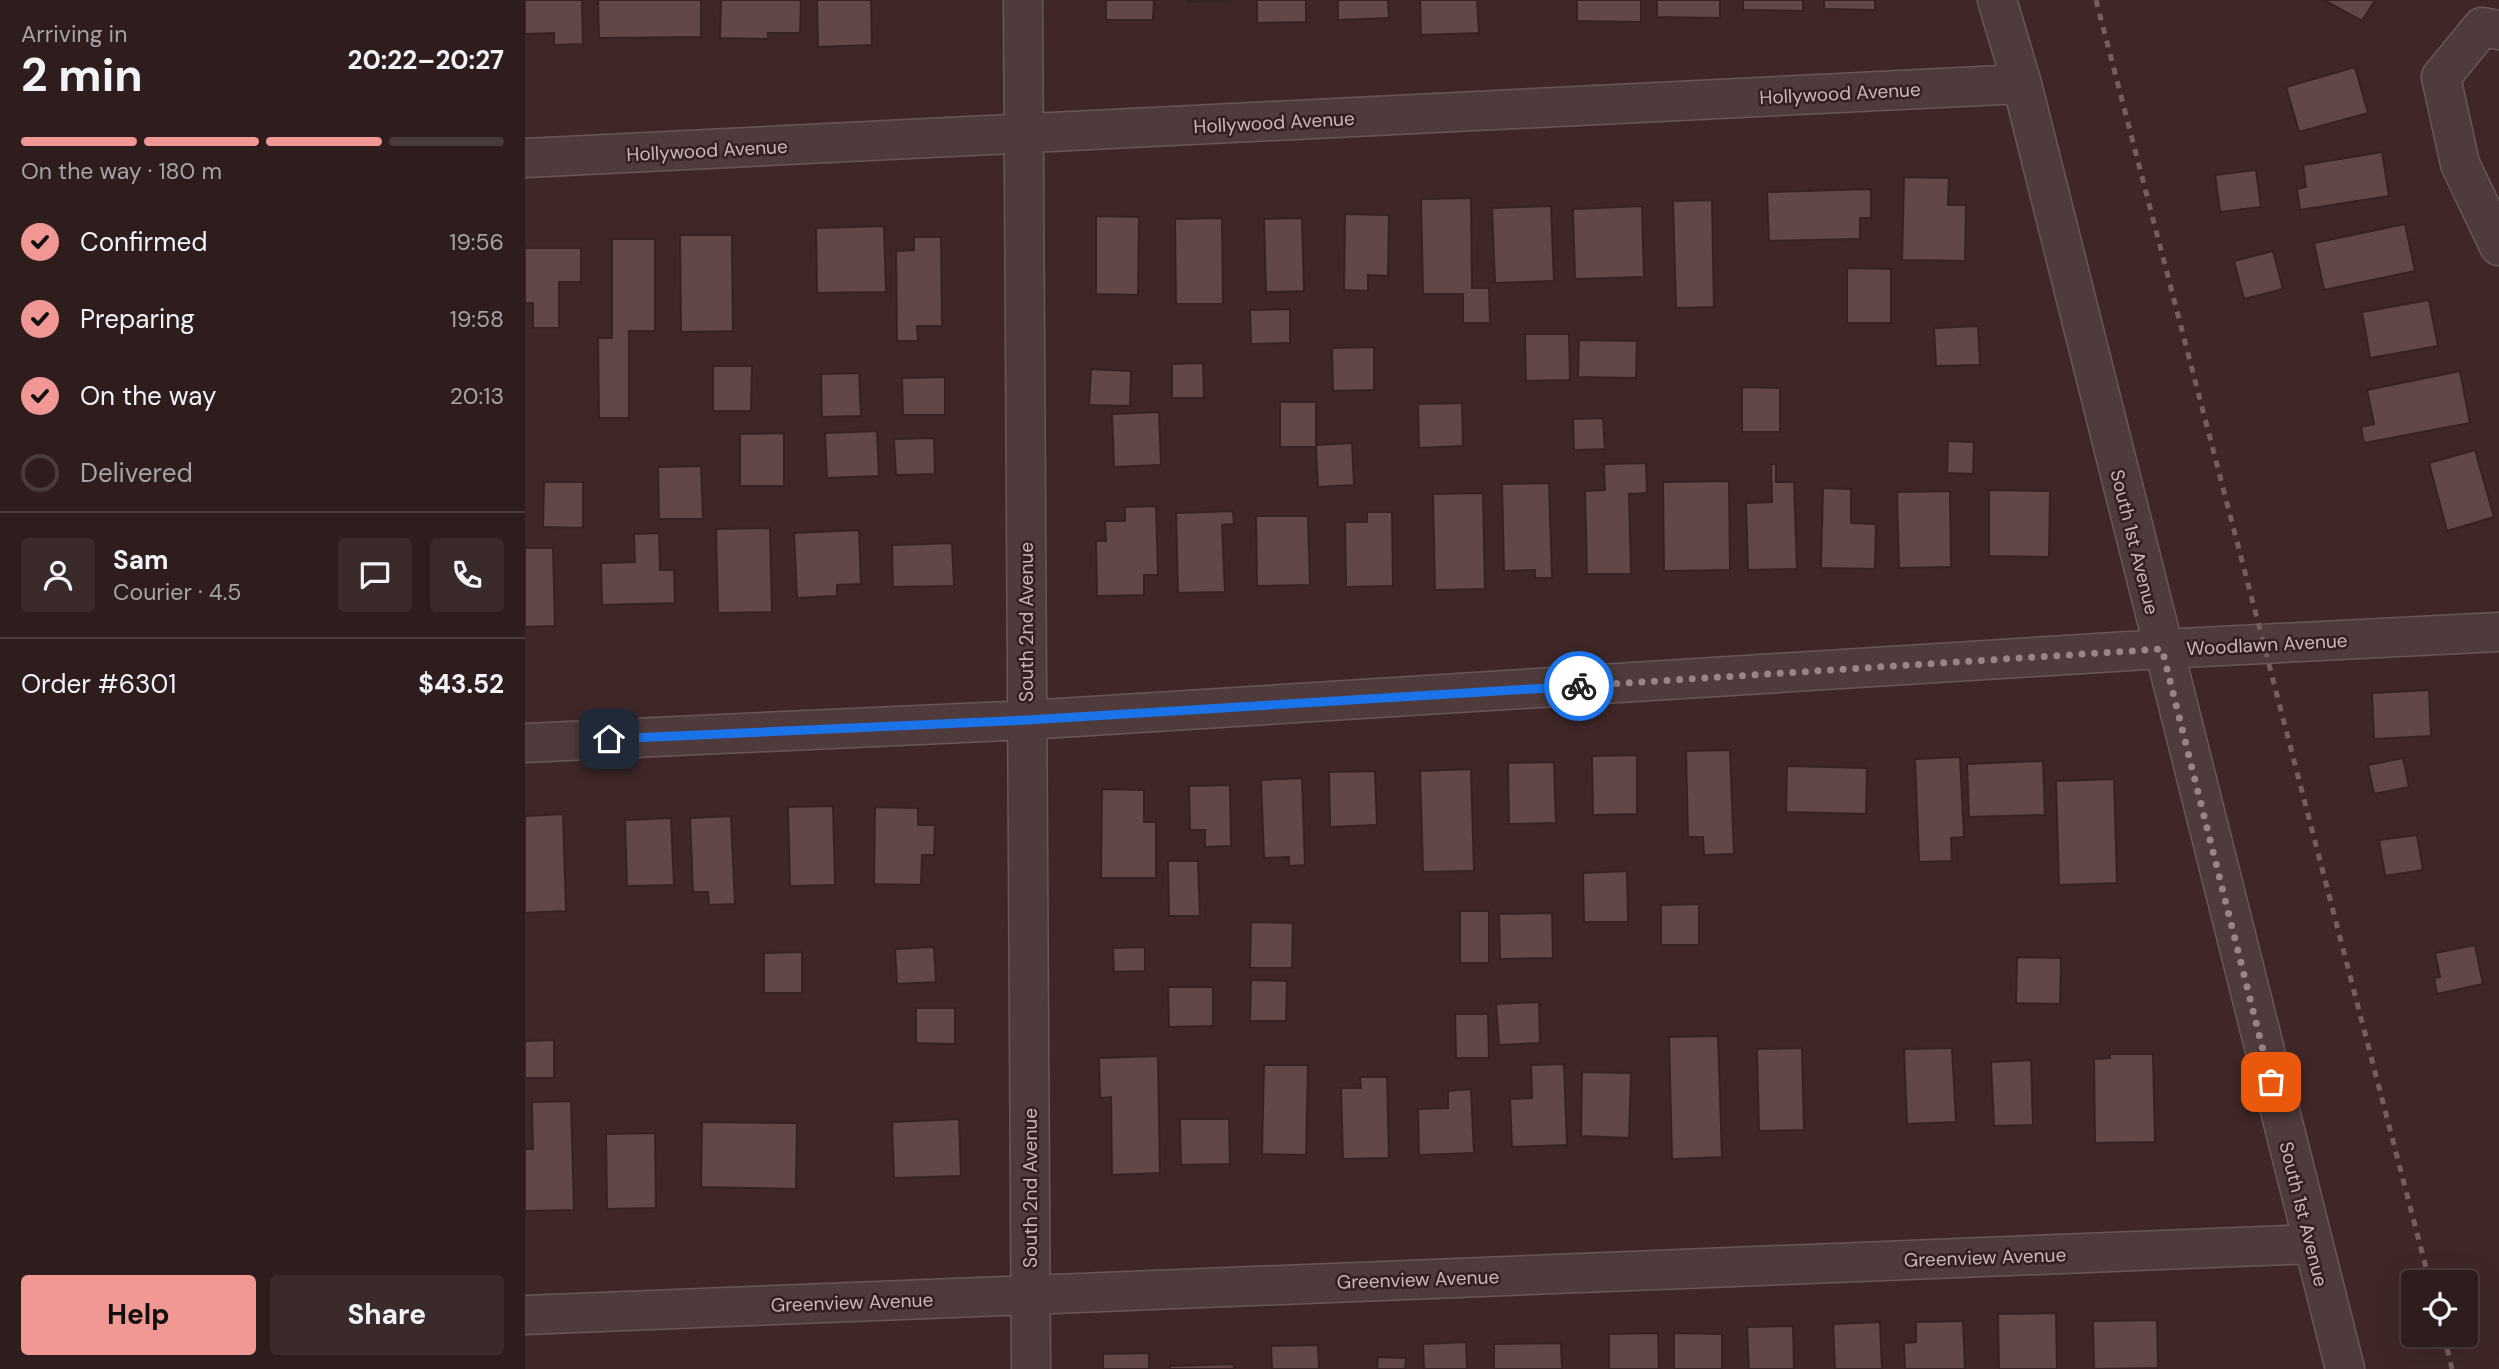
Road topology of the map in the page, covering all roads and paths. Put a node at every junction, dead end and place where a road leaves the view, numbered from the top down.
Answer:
1 (1023, 0) edge
2 (1997, 0) edge
3 (2491, 29) edge
4 (2022, 83) junction
5 (1024, 135) junction
6 (525, 158) edge
7 (2499, 246) edge
8 (2499, 632) edge
9 (2162, 649) junction
10 (1027, 720) junction
11 (525, 743) edge
12 (2312, 1244) junction
13 (1030, 1295) junction
14 (525, 1315) edge
15 (1031, 1369) edge
16 (2344, 1369) edge

1 - 5 street, South 2nd Avenue
2 - 4 street, South 1st Avenue
3 - 7 street
4 - 5 street, Hollywood Avenue
4 - 9 street, South 1st Avenue
5 - 6 street, Hollywood Avenue
5 - 10 street, South 2nd Avenue
8 - 9 street, Woodlawn Avenue
9 - 10 street, Woodlawn Avenue
9 - 12 street, South 1st Avenue
10 - 11 street, Woodlawn Avenue
10 - 13 street, South 2nd Avenue
12 - 13 street, Greenview Avenue
12 - 16 street, South 1st Avenue
13 - 14 street, Greenview Avenue
13 - 15 street, South 2nd Avenue

